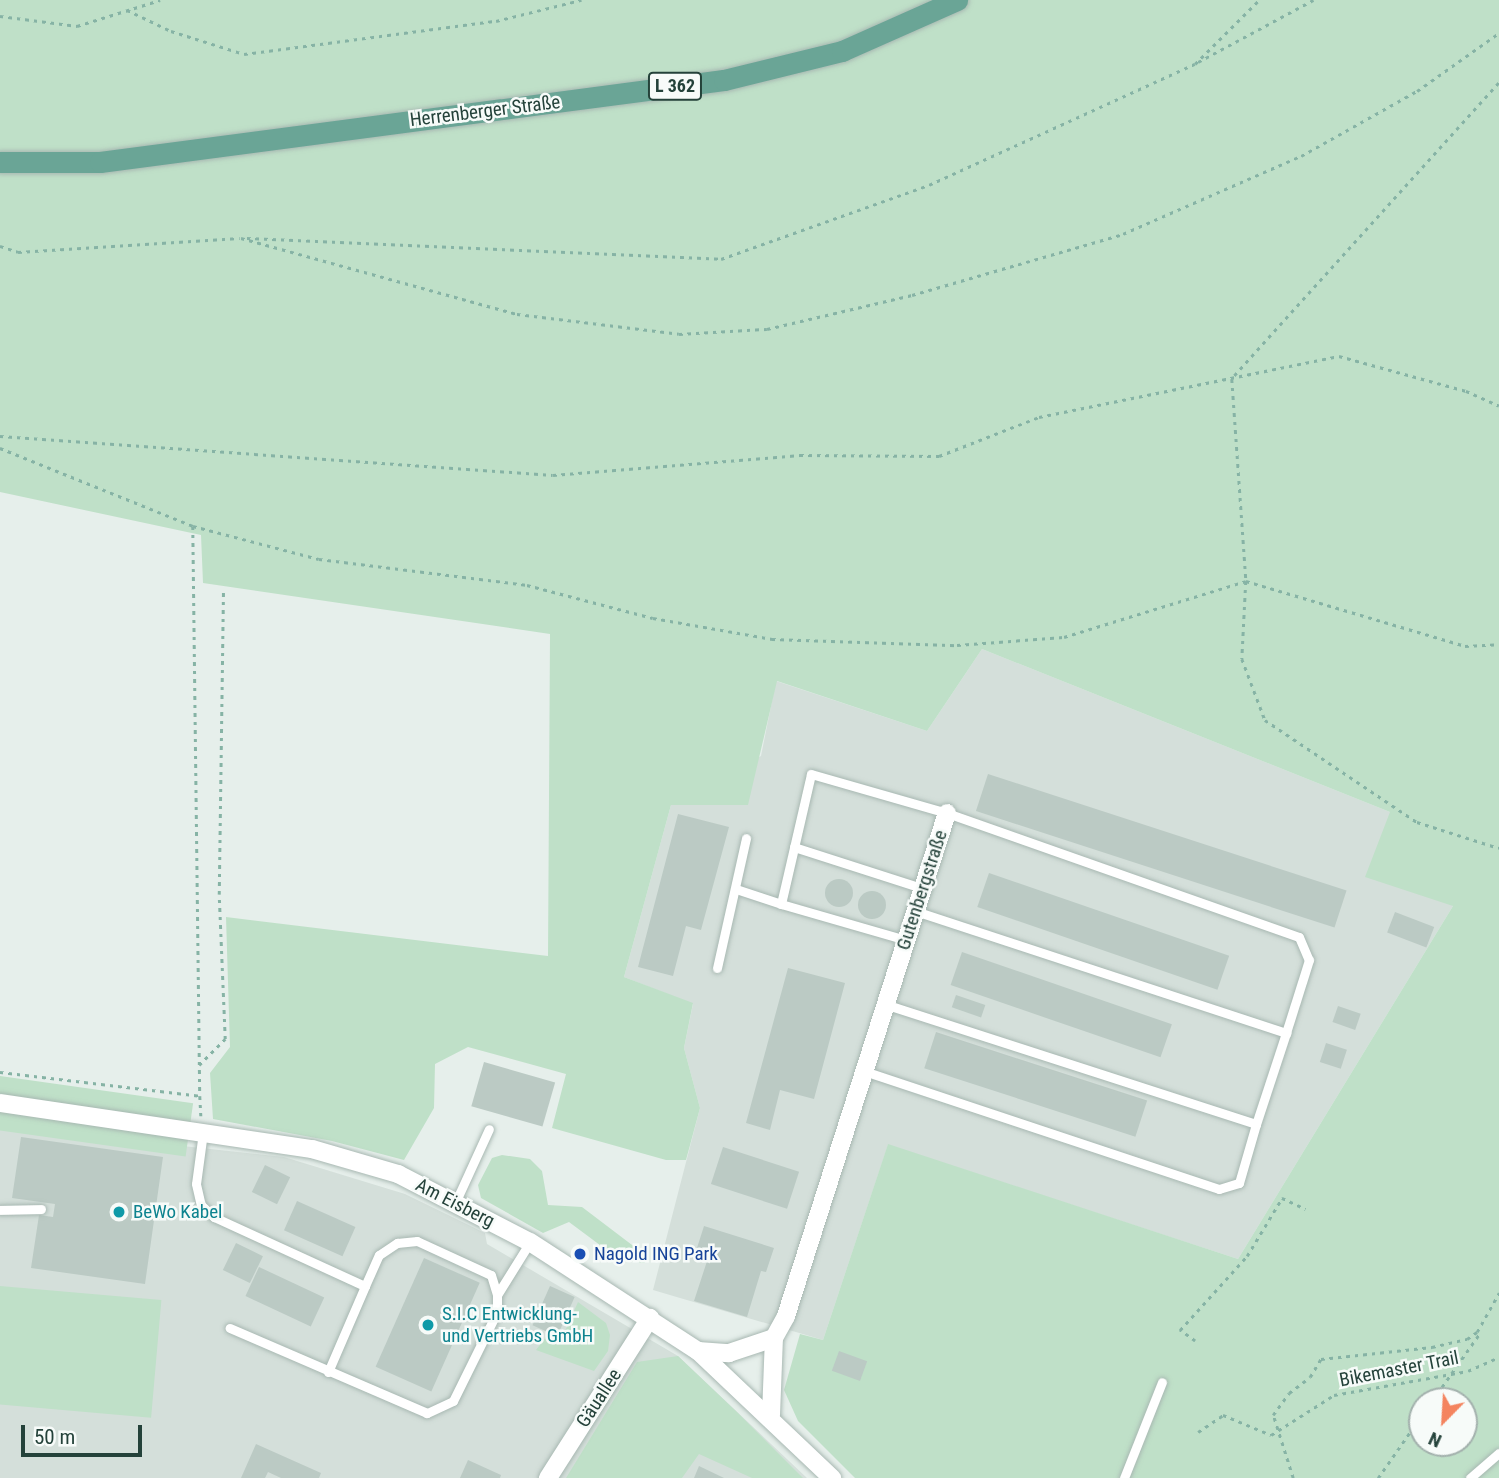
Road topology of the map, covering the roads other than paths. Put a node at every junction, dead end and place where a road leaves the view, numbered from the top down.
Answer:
1 (957, 0) edge
2 (0, 162) edge
3 (947, 813) junction
4 (747, 838) dead end
5 (794, 847) junction
6 (922, 888) junction
7 (736, 889) junction
8 (781, 904) junction
9 (915, 911) junction
10 (906, 940) junction
11 (717, 968) dead end
12 (885, 1004) junction
13 (1286, 1033) junction
14 (864, 1071) junction
15 (0, 1103) edge
16 (1256, 1124) junction
17 (489, 1129) dead end
18 (203, 1132) junction
19 (456, 1201) junction
20 (41, 1209) dead end
21 (0, 1210) edge
22 (530, 1242) junction
23 (365, 1286) junction
24 (498, 1295) junction
25 (650, 1318) junction
26 (230, 1328) dead end
27 (774, 1338) junction
28 (698, 1351) junction
29 (328, 1372) junction
30 (1161, 1382) dead end
31 (771, 1415) junction
32 (1499, 1453) edge
33 (548, 1478) edge
34 (832, 1478) edge
35 (1125, 1478) edge
36 (1470, 1478) edge

1 - 2 main road, Herrenberger Straße / L 362
3 - 5 lane
3 - 6 street, Gutenbergstraße
3 - 13 lane, Gutenbergstraße
4 - 7 lane
5 - 6 lane
5 - 8 lane
6 - 9 street, Gutenbergstraße
7 - 8 lane
7 - 11 lane
8 - 10 lane
9 - 10 street, Gutenbergstraße
9 - 13 lane
10 - 12 street, Gutenbergstraße
12 - 14 street, Gutenbergstraße
12 - 16 lane
13 - 16 lane, Gutenbergstraße
14 - 16 lane, Gutenbergstraße
14 - 27 street, Gutenbergstraße
15 - 18 street, Am Eisberg
17 - 19 lane
18 - 19 street, Am Eisberg
18 - 23 lane
19 - 22 street, Am Eisberg
20 - 21 lane
22 - 24 lane
22 - 25 street, Am Eisberg
23 - 24 lane
23 - 29 lane
24 - 29 lane
25 - 28 street, Am Eisberg
25 - 33 street, Gäuallee
26 - 29 lane
27 - 28 street
27 - 31 street, Gutenbergstraße
28 - 31 street, Am Eisberg
30 - 35 lane
31 - 34 street, Am Eisberg
32 - 36 lane

